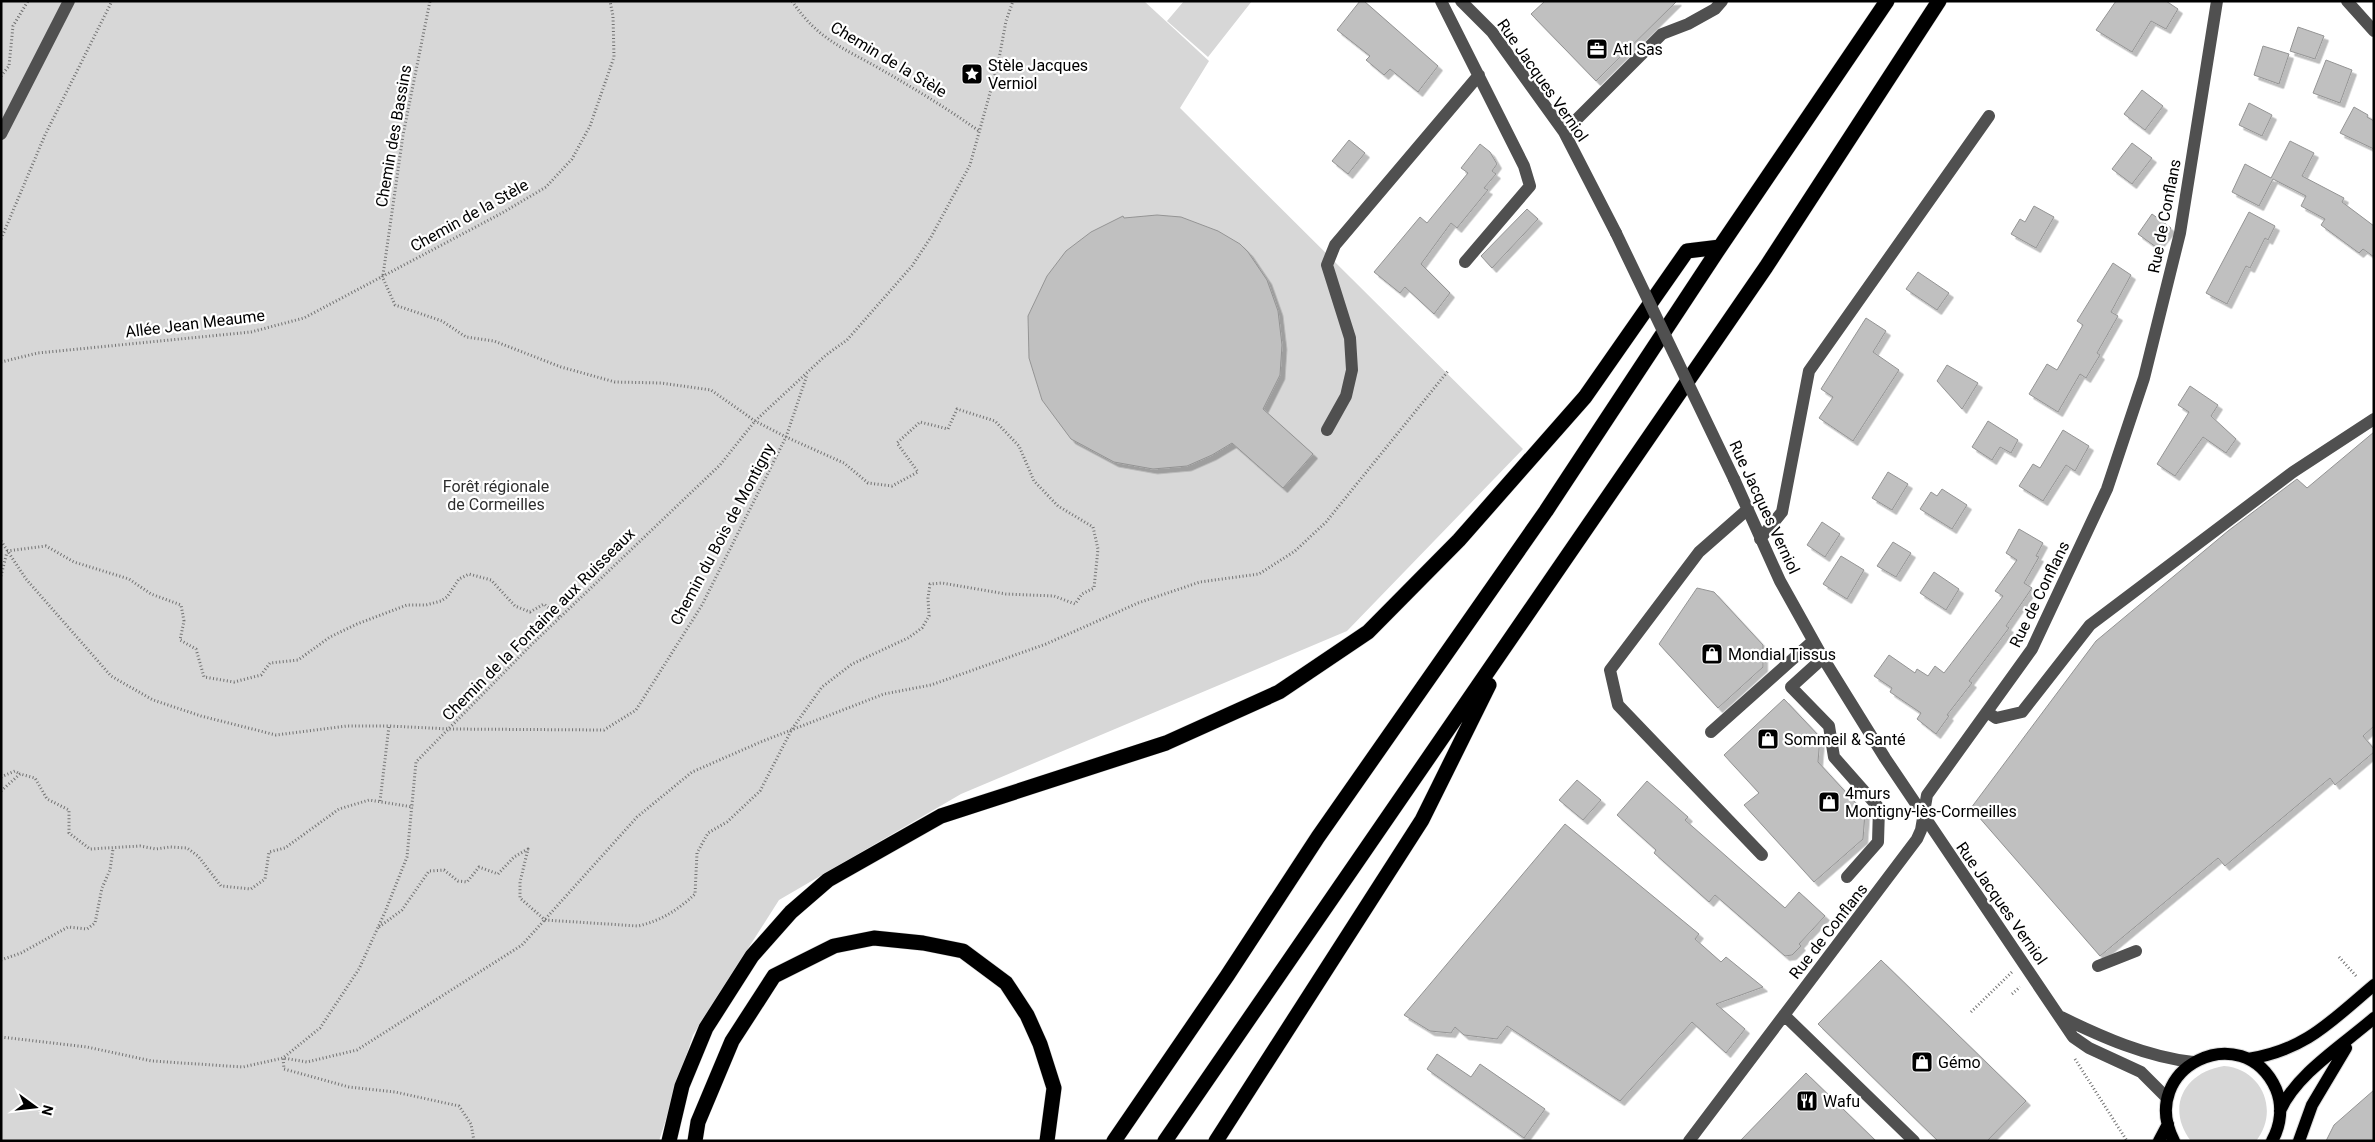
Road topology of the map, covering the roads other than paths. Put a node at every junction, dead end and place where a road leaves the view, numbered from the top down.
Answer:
1 (69, 1) edge
2 (1441, 1) edge
3 (1461, 1) edge
4 (1722, 1) edge
5 (1887, 1) edge
6 (1939, 1) edge
7 (2218, 1) edge
8 (2347, 1) edge
9 (2374, 31) edge
10 (1479, 75) junction
11 (1989, 116) dead end
12 (1564, 132) junction
13 (1, 134) edge
14 (1720, 247) junction
15 (1465, 262) dead end
16 (2374, 419) edge
17 (1327, 430) dead end
18 (1748, 509) junction
19 (1760, 539) junction
20 (1513, 637) junction
21 (1813, 641) junction
22 (1823, 658) junction
23 (1987, 712) junction
24 (1711, 732) dead end
25 (1924, 813) junction
26 (1762, 855) dead end
27 (1847, 877) dead end
28 (2136, 950) dead end
29 (2098, 966) dead end
30 (2374, 985) edge
31 (1784, 1015) junction
32 (2061, 1016) junction
33 (2374, 1018) edge
34 (2356, 1034) junction
35 (2248, 1059) junction
36 (2193, 1062) junction
37 (2167, 1098) junction
38 (2280, 1111) junction
39 (2168, 1124) junction
40 (669, 1141) edge
41 (695, 1141) edge
42 (1047, 1141) edge
43 (1114, 1141) edge
44 (1165, 1141) edge
45 (1216, 1141) edge
46 (1689, 1141) edge
47 (1914, 1141) edge
48 (2159, 1141) edge
49 (2174, 1141) edge
50 (2272, 1141) edge
51 (2300, 1141) edge

1 - 13 street
2 - 10 street
3 - 12 street, Rue Jacques Verniol
4 - 12 street
5 - 14 highway
6 - 20 highway
7 - 23 street, Rue de Conflans
8 - 9 street
10 - 15 street
10 - 17 street
11 - 19 street
12 - 18 street, Rue Jacques Verniol, bridge
14 - 40 highway
14 - 43 highway
16 - 23 street
18 - 19 street, Rue Jacques Verniol
18 - 26 street
19 - 21 street, Rue Jacques Verniol
20 - 44 highway
20 - 45 highway
21 - 22 street, Rue Jacques Verniol
21 - 24 street
22 - 25 street, Rue Jacques Verniol
22 - 27 street
23 - 25 street, Rue de Conflans
25 - 31 street, Rue de Conflans
25 - 32 street, Rue Jacques Verniol
28 - 29 street
30 - 35 main road
31 - 46 street, Rue de Conflans
31 - 47 street
32 - 36 street
32 - 37 street, Rue Jacques Verniol
33 - 34 main road
34 - 38 main road
34 - 51 main road
35 - 36 main road
35 - 38 main road
36 - 37 main road
37 - 39 main road
38 - 50 main road
39 - 48 main road
39 - 49 main road
41 - 42 highway

